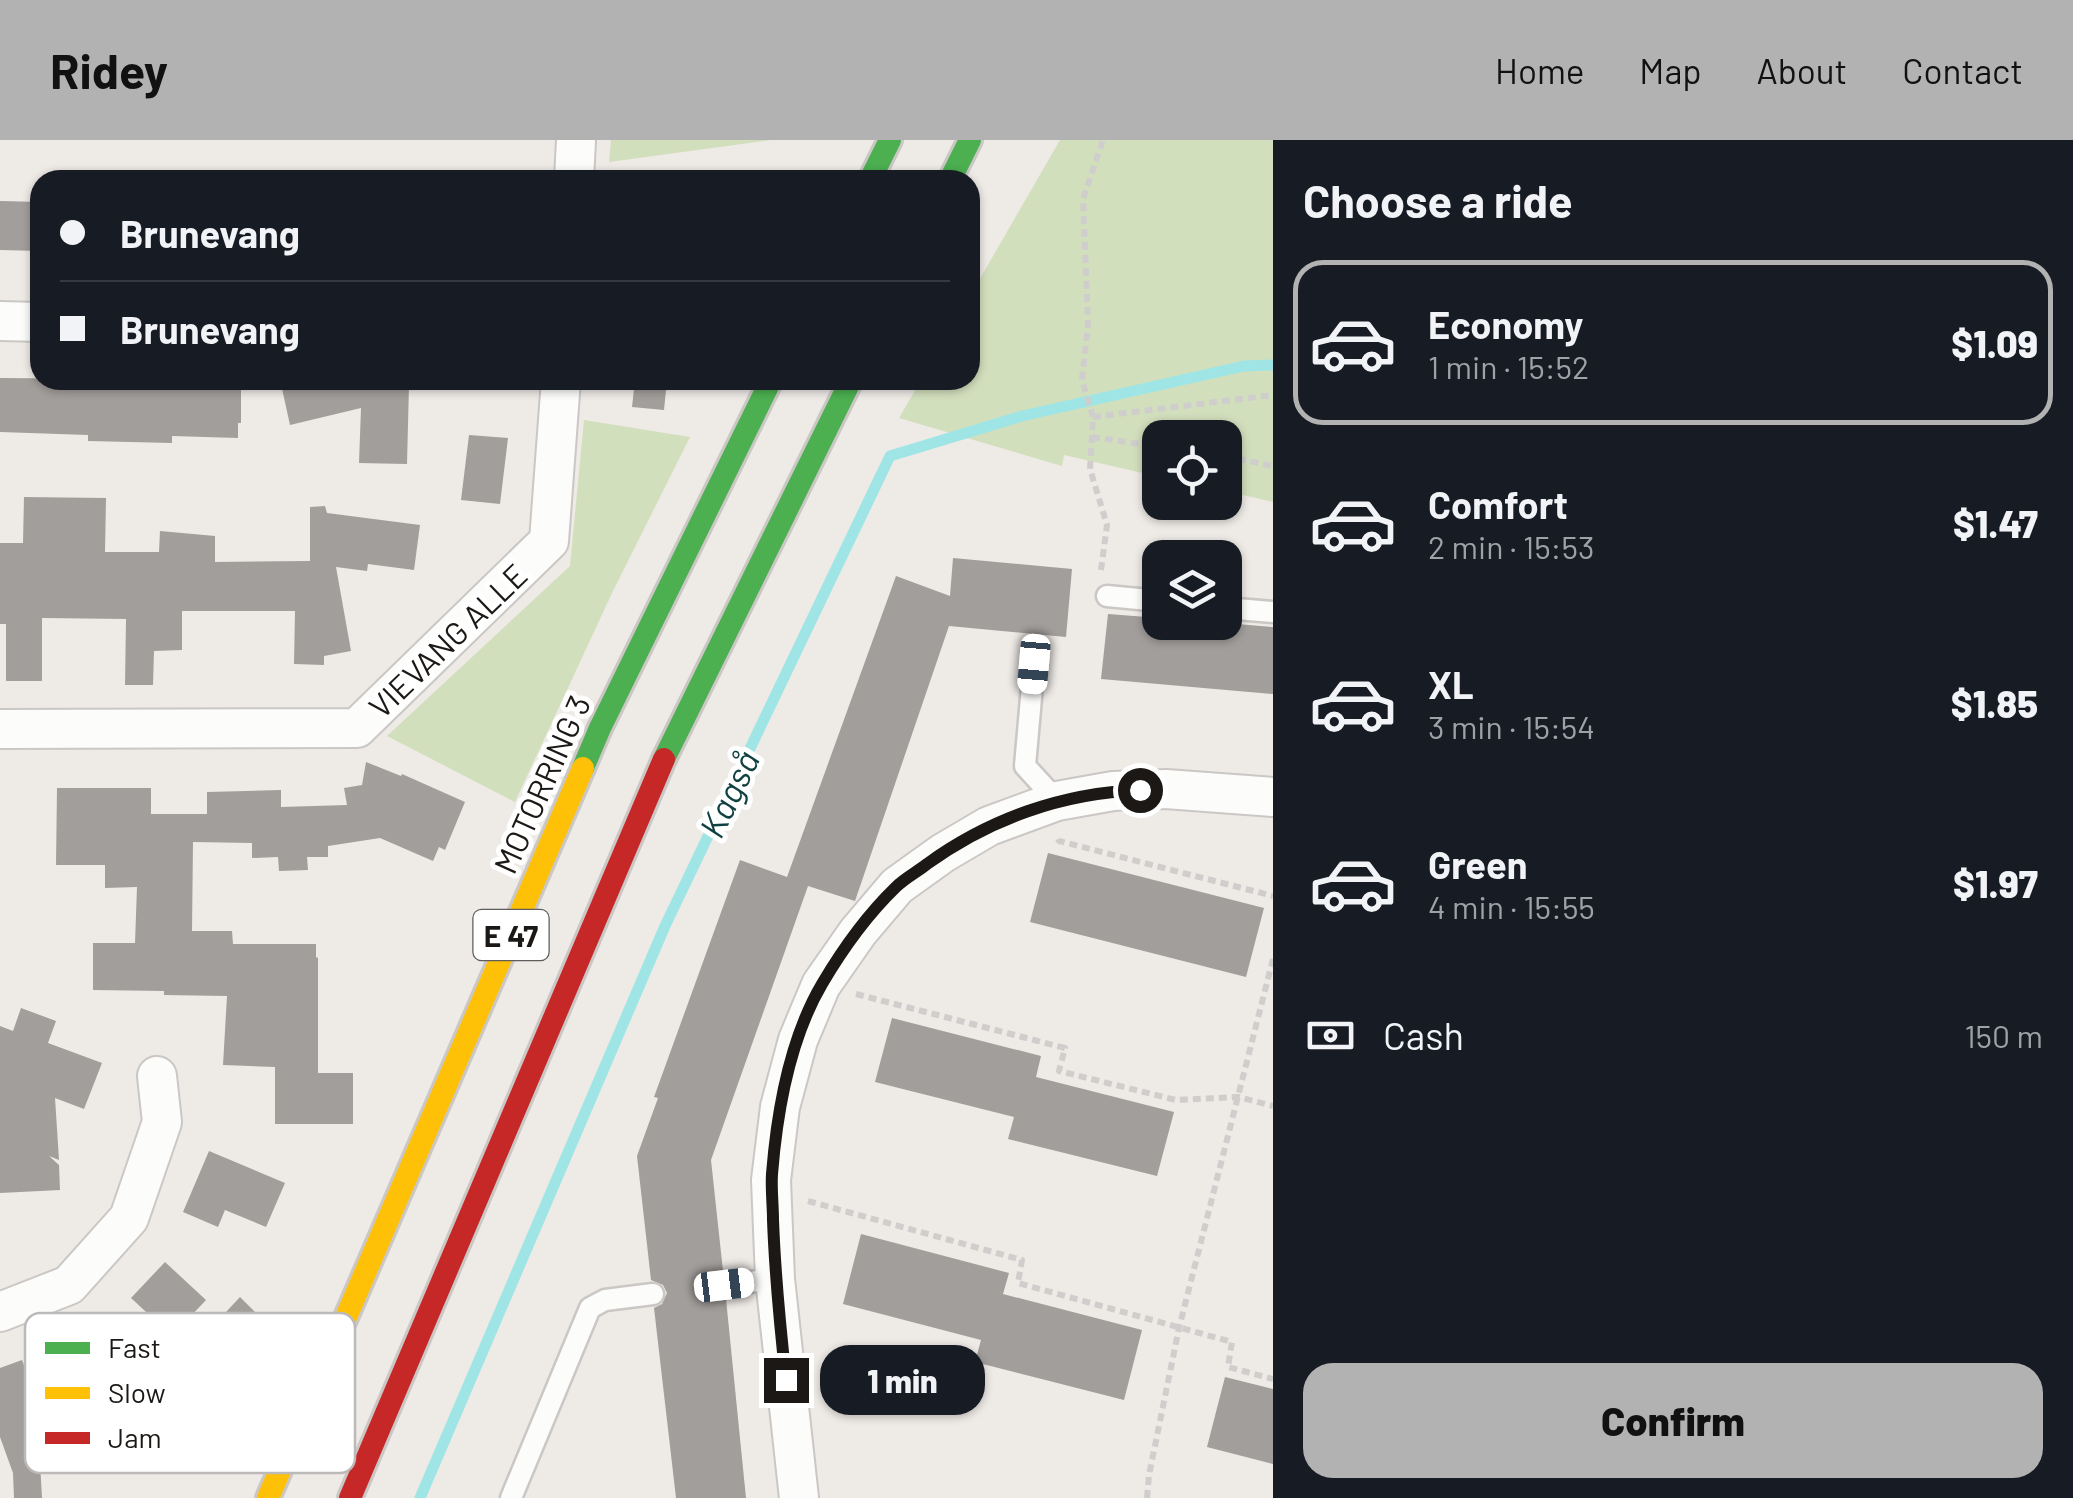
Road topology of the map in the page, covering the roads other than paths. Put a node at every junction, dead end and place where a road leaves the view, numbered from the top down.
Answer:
1 (576, 140) edge
2 (890, 140) edge
3 (970, 140) edge
4 (574, 170) edge
5 (875, 170) edge
6 (955, 170) edge
7 (0, 320) edge
8 (30, 322) edge
9 (560, 390) edge
10 (767, 390) edge
11 (846, 390) edge
12 (1107, 596) road end
13 (1142, 600) edge
14 (1242, 609) edge
15 (1273, 612) edge
16 (1034, 664) dead end
17 (0, 730) edge
18 (1273, 797) edge
19 (1057, 801) junction
20 (157, 1076) dead end
21 (775, 1279) junction
22 (724, 1285) dead end
23 (653, 1294) dead end
24 (0, 1312) edge
25 (348, 1313) edge
26 (279, 1473) edge
27 (268, 1498) edge
28 (350, 1498) edge
29 (511, 1498) edge
30 (800, 1498) edge

1 - 4 street
2 - 5 highway
3 - 6 highway
7 - 8 street
9 - 17 street, VIEVANG ALLE
10 - 25 highway, MOTORRING 3 / E 47
11 - 28 highway, E 47
12 - 13 lane
14 - 15 lane
16 - 19 lane
18 - 19 street
19 - 21 street
20 - 24 street
21 - 22 lane
21 - 30 street
23 - 29 lane
26 - 27 highway, MOTORRING 3 / E 47

